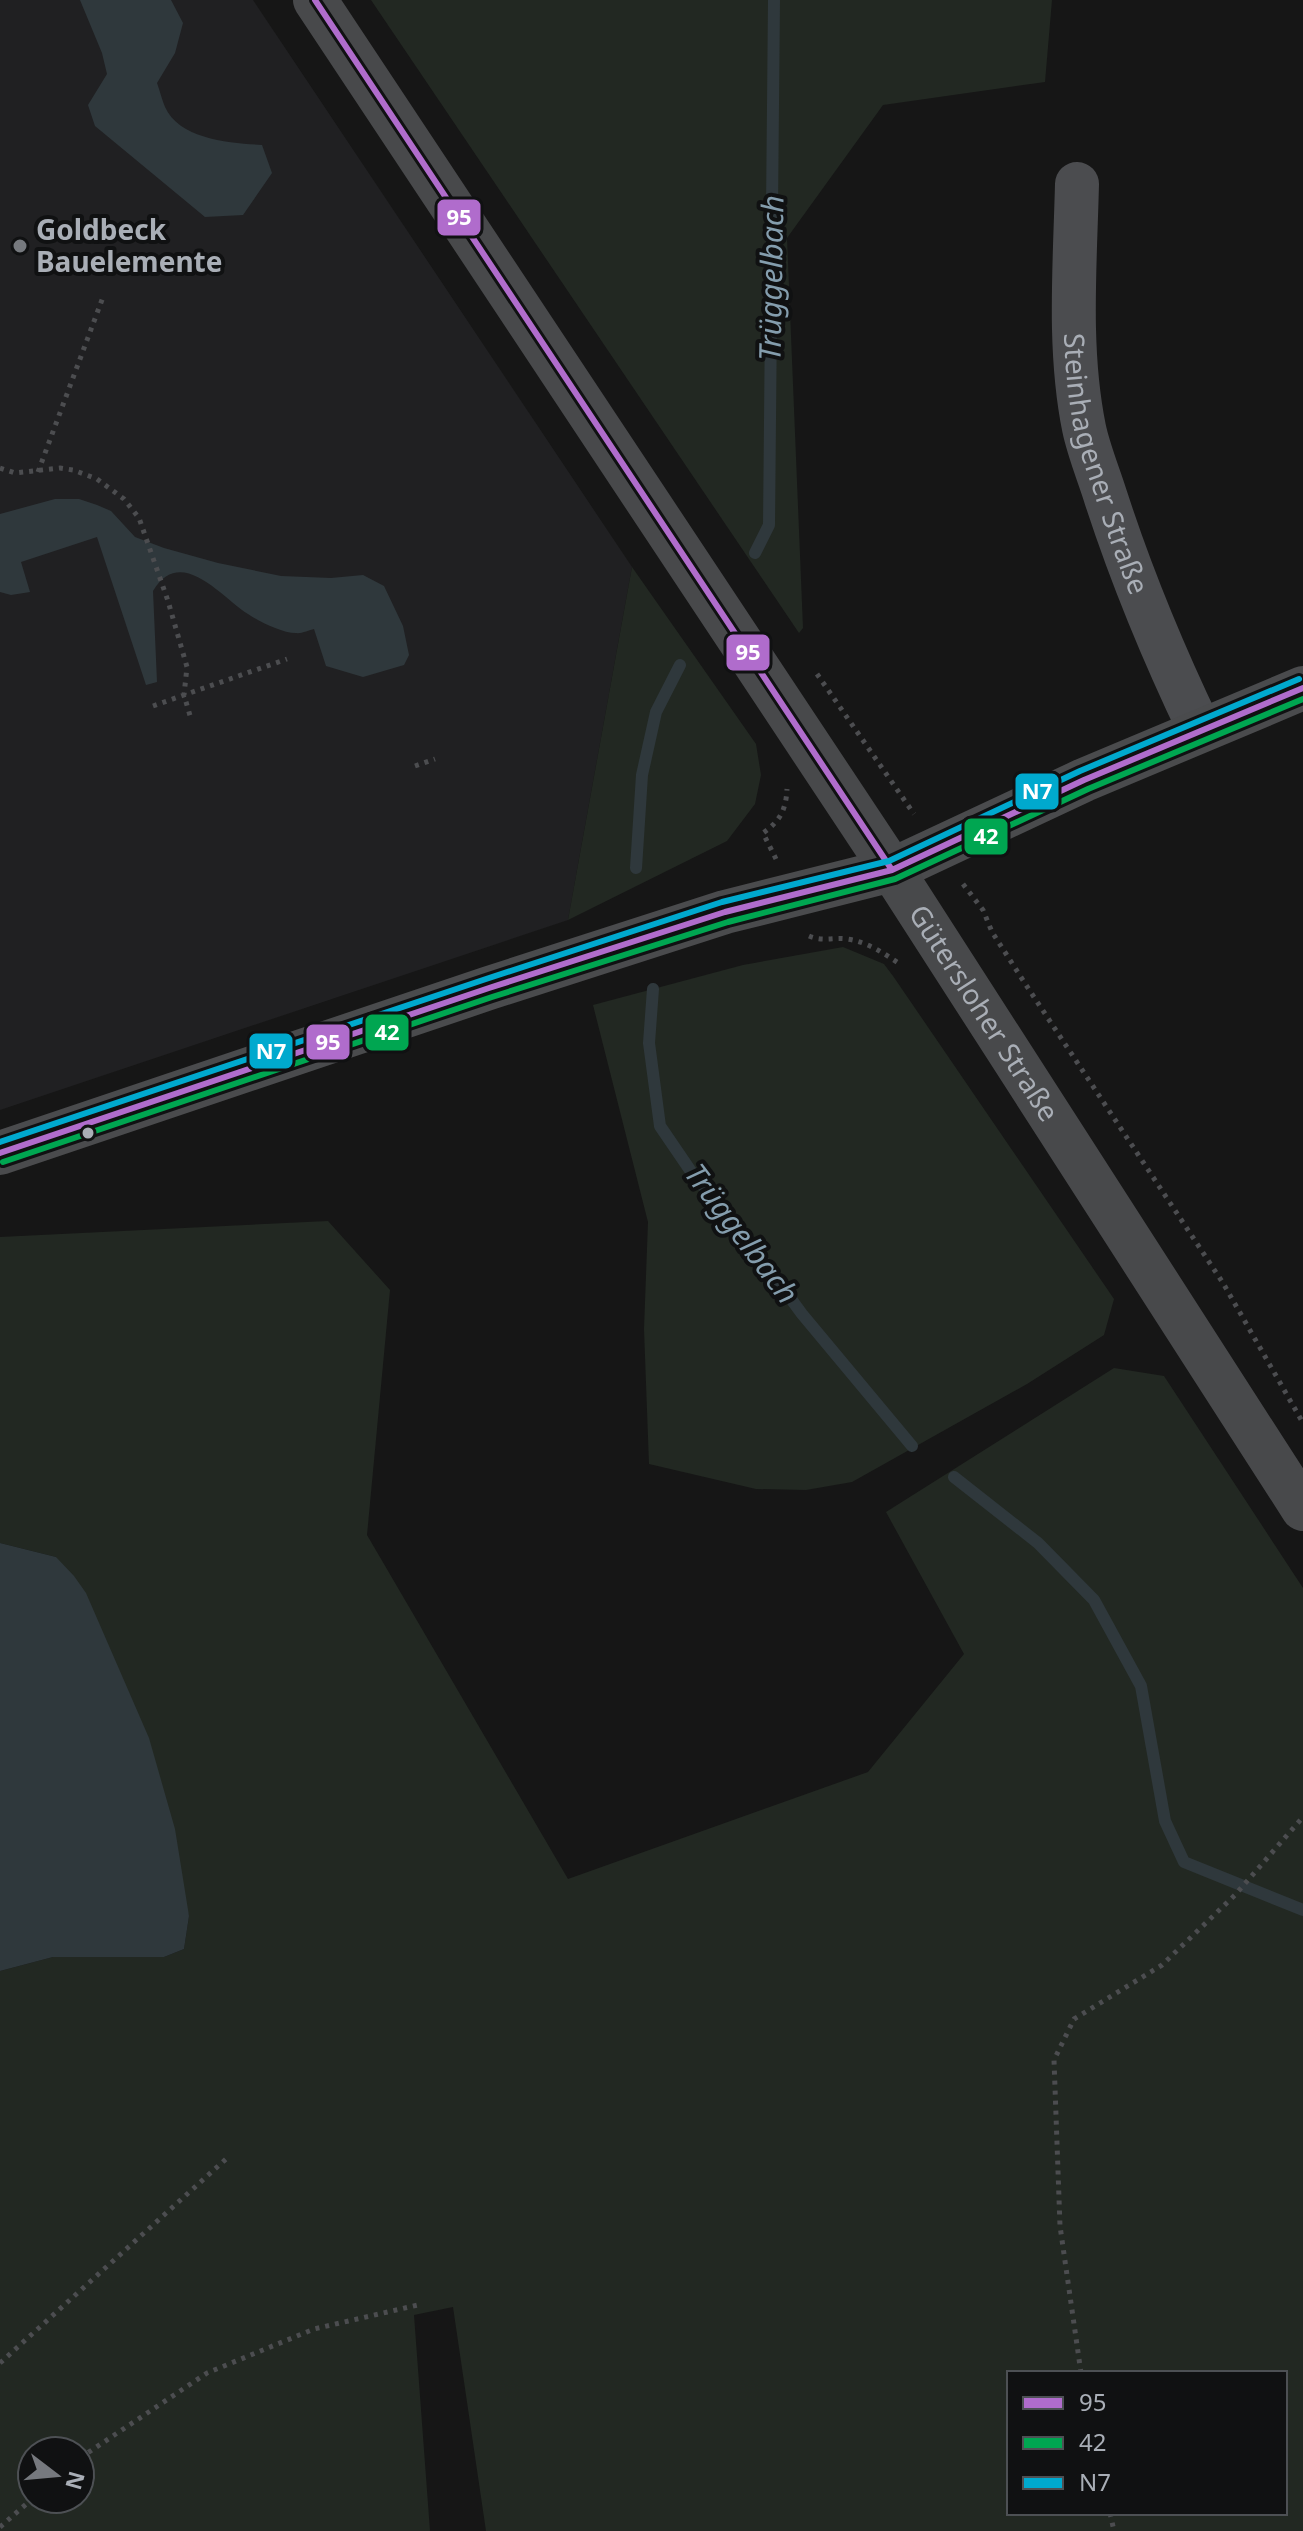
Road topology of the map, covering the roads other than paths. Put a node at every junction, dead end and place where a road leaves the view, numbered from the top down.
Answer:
1 (315, 0) edge
2 (1077, 184) dead end
3 (1303, 688) edge
4 (1200, 730) junction
5 (892, 870) junction
6 (0, 1153) edge
7 (1303, 1509) edge

1 - 5 main road, Gütersloher Straße
2 - 4 street, Steinhagener Straße
3 - 4 main road
4 - 5 main road
5 - 6 main road
5 - 7 main road, Gütersloher Straße

